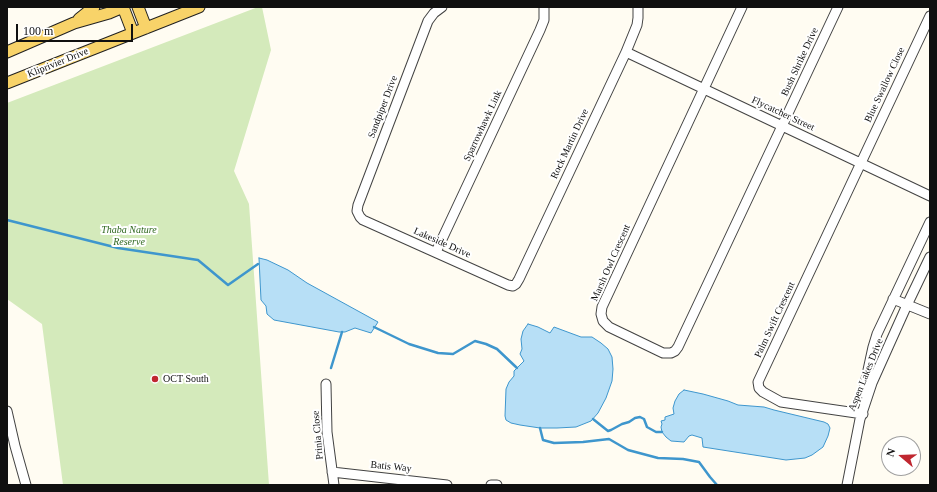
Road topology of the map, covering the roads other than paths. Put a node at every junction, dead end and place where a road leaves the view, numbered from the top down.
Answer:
1 (94, 7) edge
2 (123, 7) edge
3 (138, 7) edge
4 (199, 7) edge
5 (442, 7) edge
6 (544, 7) edge
7 (638, 7) edge
8 (742, 7) edge
9 (838, 7) edge
10 (930, 16) edge
11 (74, 23) junction
12 (146, 28) junction
13 (133, 34) junction
14 (7, 52) edge
15 (626, 52) junction
16 (7, 84) edge
17 (704, 89) junction
18 (782, 126) junction
19 (861, 163) junction
20 (930, 196) edge
21 (362, 220) joint
22 (930, 222) edge
23 (436, 252) junction
24 (930, 257) edge
25 (513, 286) joint
26 (893, 299) junction
27 (907, 305) junction
28 (930, 314) edge
29 (326, 384) dead end
30 (7, 411) edge
31 (861, 415) junction
32 (332, 472) junction
33 (26, 485) edge
34 (334, 485) edge
35 (447, 485) edge
36 (491, 485) edge
37 (497, 485) edge
38 (847, 485) edge

1 - 11 main road
2 - 11 main road
2 - 13 main road
3 - 12 main road
4 - 12 main road, Kliprivier Drive
5 - 21 street, Sandpiper Drive
6 - 23 street, Sparrowhawk Link
7 - 15 street, Rock Martin Drive
8 - 17 street
9 - 18 street, Bush Shrike Drive
10 - 19 street, Blue Swallow Close
11 - 14 main road
12 - 13 main road, Kliprivier Drive
13 - 16 main road, Kliprivier Drive
15 - 17 street, Flycatcher Street
15 - 25 street, Rock Martin Drive
17 - 18 street, Flycatcher Street
17 - 18 street, Marsh Owl Crescent
18 - 19 street, Flycatcher Street
19 - 20 street, Flycatcher Street
19 - 31 street, Palm Swift Crescent
21 - 23 street, Lakeside Drive
22 - 26 street, Aspen Lakes Drive
23 - 25 street, Lakeside Drive
24 - 27 street, Aspen Lakes Drive
26 - 27 street
26 - 31 street, Aspen Lakes Drive
27 - 28 street
27 - 31 street, Aspen Lakes Drive
29 - 32 street, Prinia Close
30 - 33 street
31 - 38 street
32 - 34 street, Prinia Close
32 - 35 street, Batis Way
36 - 37 street

